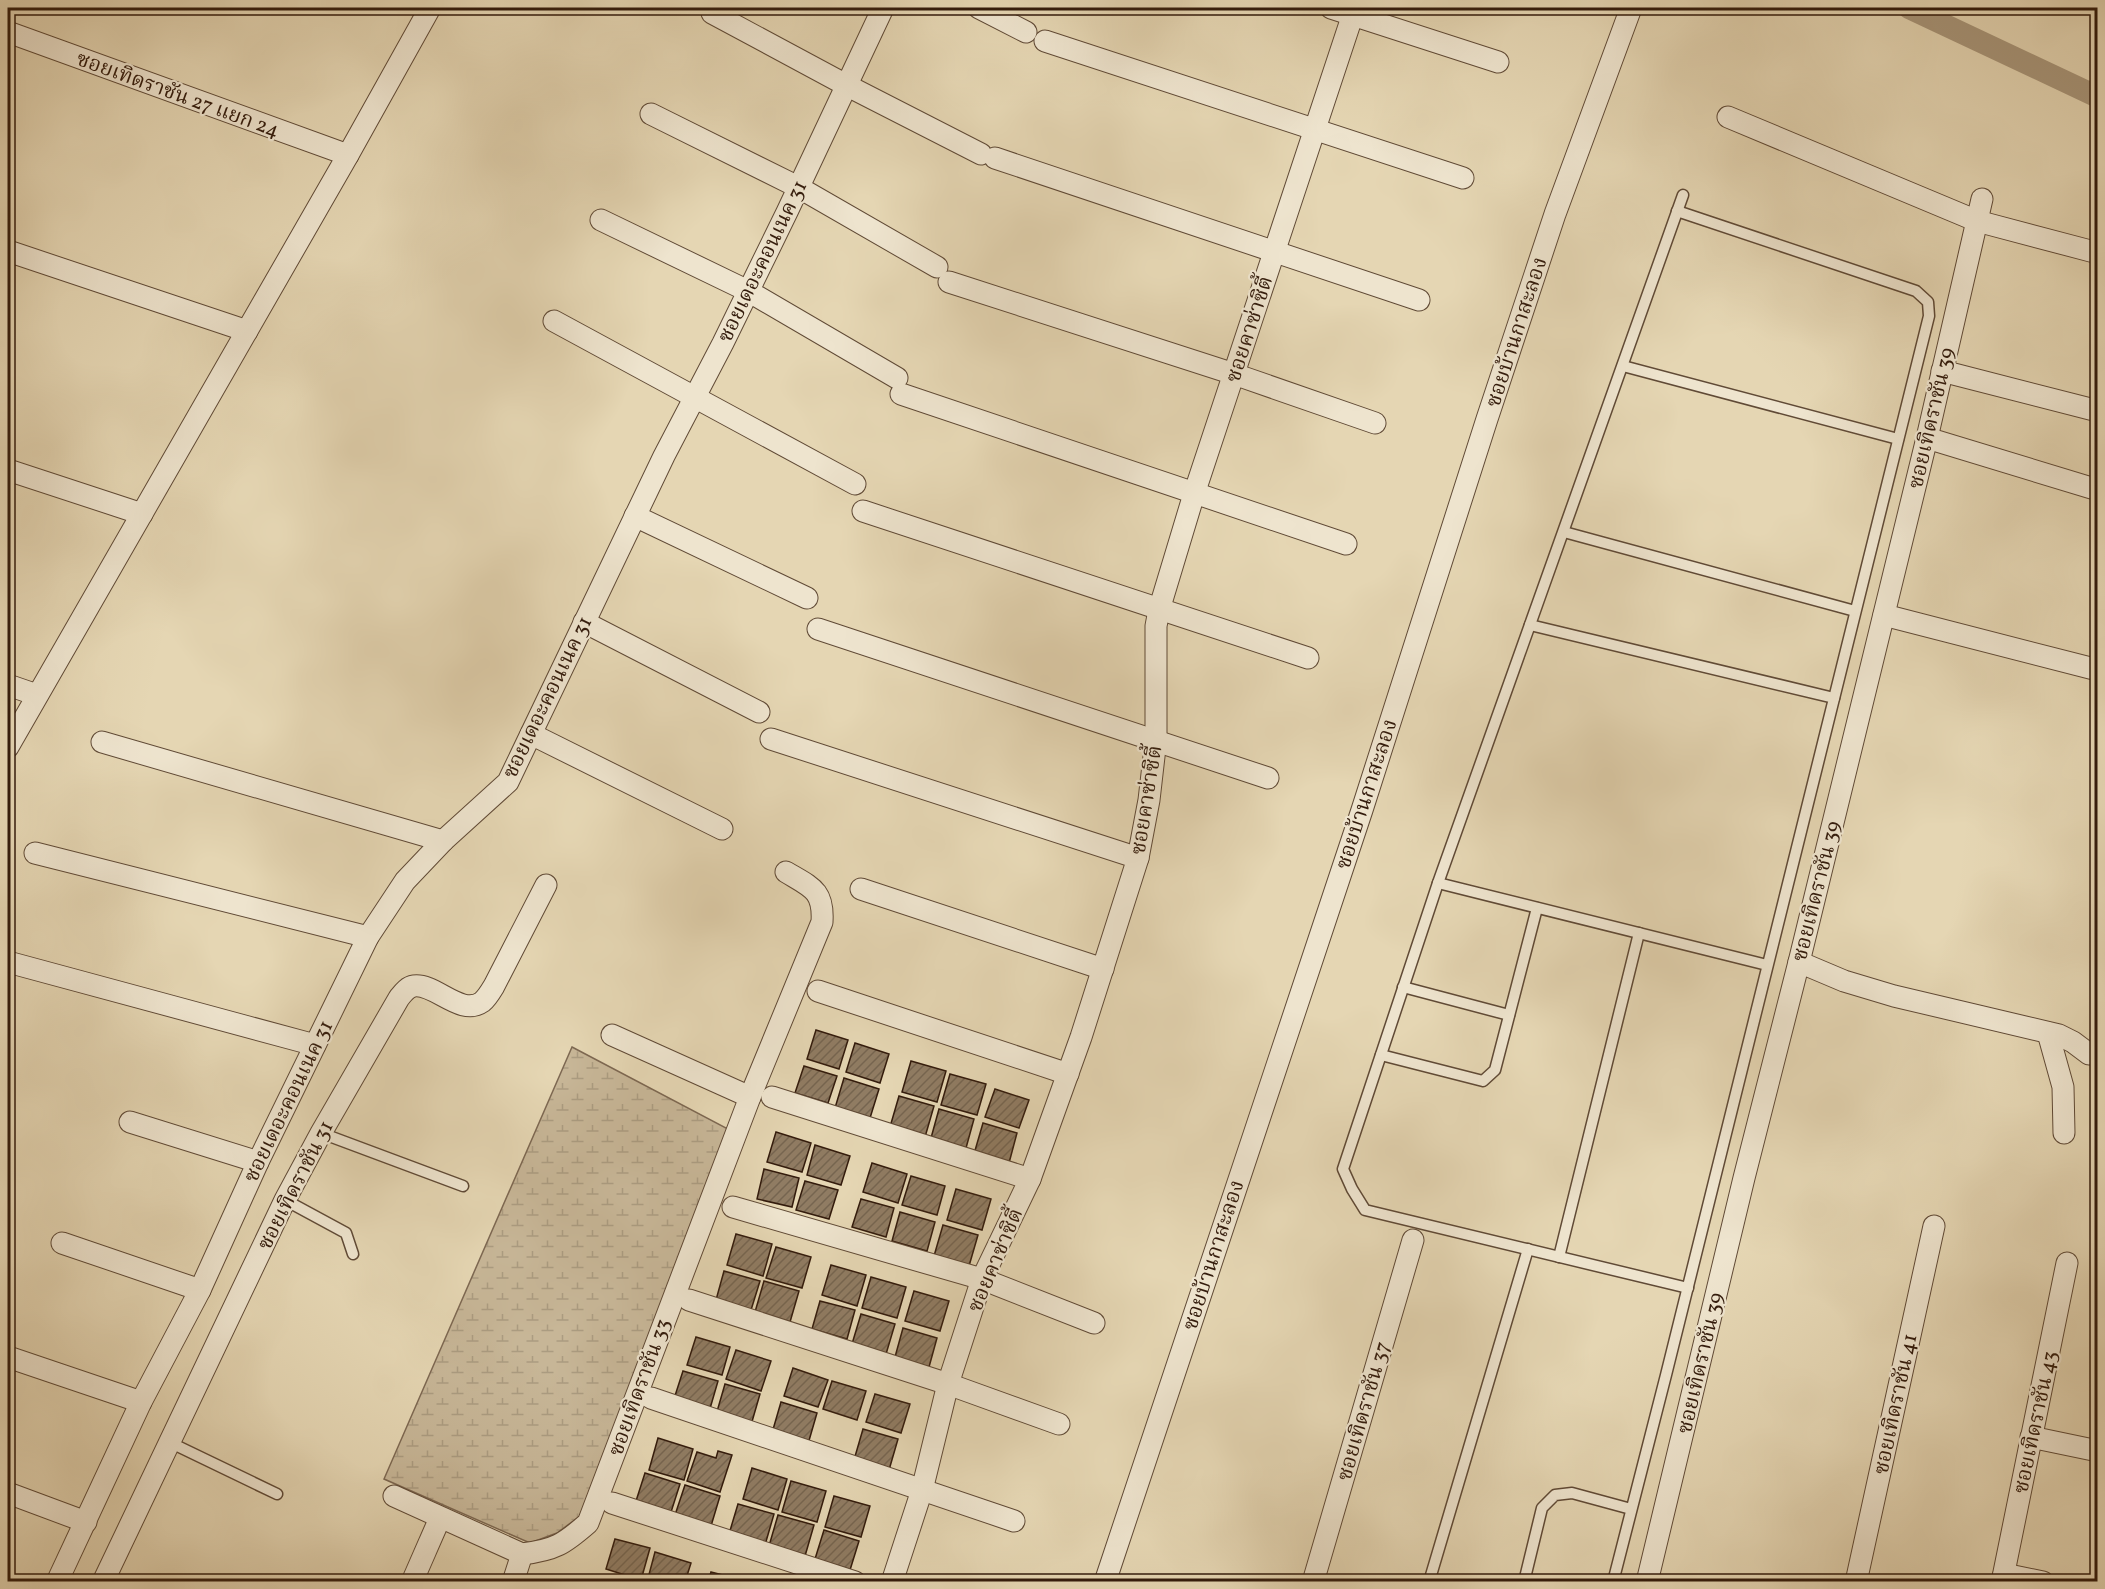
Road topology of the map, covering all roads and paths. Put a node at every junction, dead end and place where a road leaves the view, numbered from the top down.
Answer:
1 (430, 8) edge
2 (883, 8) edge
3 (979, 8) edge
4 (1331, 8) edge
5 (1631, 8) edge
6 (1353, 11) edge
7 (712, 13) dead end
8 (8, 32) edge
9 (1498, 62) dead end
10 (846, 85) junction
11 (651, 114) dead end
12 (1728, 117) dead end
13 (1314, 129) junction
14 (348, 155) junction
15 (1463, 178) dead end
16 (798, 188) junction
17 (1683, 195) dead end
18 (1982, 199) dead end
19 (1677, 211) junction
20 (601, 220) dead end
21 (1977, 221) junction
22 (1275, 250) junction
23 (8, 251) edge
24 (2097, 253) edge
25 (748, 291) junction
26 (1419, 300) dead end
27 (554, 321) dead end
28 (247, 331) junction
29 (1623, 366) junction
30 (1942, 371) junction
31 (1234, 374) junction
32 (695, 396) junction
33 (2097, 411) edge
34 (1375, 423) dead end
35 (1927, 438) junction
36 (1898, 439) junction
37 (8, 470) edge
38 (855, 484) dead end
39 (2097, 490) edge
40 (1194, 494) junction
41 (863, 511) dead end
42 (142, 514) junction
43 (635, 516) junction
44 (1564, 532) junction
45 (1346, 544) dead end
46 (807, 598) dead end
47 (1159, 610) junction
48 (1855, 611) junction
49 (1884, 615) junction
50 (584, 622) junction
51 (1530, 625) junction
52 (818, 629) dead end
53 (1308, 658) dead end
54 (2097, 670) edge
55 (8, 685) edge
56 (38, 695) junction
57 (1834, 698) junction
58 (759, 712) dead end
59 (531, 734) junction
60 (771, 739) dead end
61 (1156, 739) junction
62 (102, 742) dead end
63 (8, 747) edge
64 (1268, 778) dead end
65 (722, 829) dead end
66 (443, 841) junction
67 (35, 853) dead end
68 (1138, 858) junction
69 (786, 872) dead end
70 (1438, 883) junction
71 (546, 885) dead end
72 (861, 889) dead end
73 (1537, 908) junction
74 (1639, 933) junction
75 (368, 937) junction
76 (8, 962) edge
77 (1799, 962) junction
78 (1767, 965) junction
79 (1103, 969) junction
80 (1402, 987) junction
81 (818, 991) dead end
82 (1509, 1015) junction
83 (2048, 1033) junction
84 (612, 1035) dead end
85 (315, 1045) junction
86 (2089, 1054) dead end
87 (1381, 1055) junction
88 (1068, 1074) junction
89 (750, 1097) junction
90 (772, 1097) dead end
91 (130, 1122) dead end
92 (321, 1133) junction
93 (2064, 1133) dead end
94 (258, 1162) junction
95 (1030, 1179) junction
96 (463, 1186) dead end
97 (285, 1200) junction
98 (733, 1207) dead end
99 (1934, 1226) dead end
100 (1413, 1240) dead end
101 (62, 1243) dead end
102 (1528, 1249) junction
103 (353, 1254) dead end
104 (1559, 1257) junction
105 (2067, 1263) dead end
106 (982, 1279) junction
107 (1688, 1288) junction
108 (200, 1290) junction
109 (689, 1300) dead end
110 (1094, 1323) dead end
111 (8, 1357) edge
112 (948, 1384) junction
113 (651, 1398) dead end
114 (141, 1402) junction
115 (1059, 1424) dead end
116 (2031, 1437) junction
117 (169, 1442) junction
118 (2097, 1451) edge
119 (922, 1490) junction
120 (8, 1493) edge
121 (277, 1494) dead end
122 (394, 1496) dead end
123 (612, 1503) dead end
124 (1631, 1509) junction
125 (440, 1518) junction
126 (1014, 1521) dead end
127 (86, 1522) junction
128 (522, 1554) junction
129 (2003, 1578) edge
130 (57, 1581) edge
131 (104, 1581) edge
132 (412, 1581) edge
133 (513, 1581) edge
134 (855, 1581) edge
135 (892, 1581) edge
136 (1105, 1581) edge
137 (1313, 1581) edge
138 (1429, 1581) edge
139 (1524, 1581) edge
140 (1613, 1581) edge
141 (1647, 1581) edge
142 (1856, 1581) edge
143 (2043, 1581) edge

1 - 14 street
2 - 10 street, ซอยเดอะคอนเนค 31
3 - 13 street
4 - 6 street
5 - 136 street, ซอยบ้านกาสะลอง
6 - 9 street
6 - 13 street, ซอยคาซ่าซิตี้
7 - 10 street
8 - 14 street, ซอยเทิดราชัน 27 แยก 24
10 - 16 street, ซอยเดอะคอนเนค 31
10 - 22 street
11 - 16 street
12 - 21 street
13 - 15 street
13 - 22 street, ซอยคาซ่าซิตี้
14 - 28 street
16 - 25 street, ซอยเดอะคอนเนค 31
16 - 31 street
17 - 19 lane
18 - 21 street, ซอยเทิดราชัน 39
19 - 29 lane
19 - 36 lane
20 - 25 street
21 - 24 street
21 - 30 street, ซอยเทิดราชัน 39
22 - 26 street
22 - 31 street, ซอยคาซ่าซิตี้
23 - 28 street
25 - 32 street, ซอยเดอะคอนเนค 31
25 - 40 street
27 - 32 street
28 - 42 street
29 - 36 lane
29 - 44 lane
30 - 33 street
30 - 35 street, ซอยเทิดราชัน 39
31 - 34 street
31 - 40 street, ซอยคาซ่าซิตี้
32 - 38 street
32 - 43 street, ซอยเดอะคอนเนค 31
35 - 39 street
35 - 49 street, ซอยเทิดราชัน 39
36 - 48 lane
37 - 42 street
40 - 45 street
40 - 47 street, ซอยคาซ่าซิตี้
41 - 47 street
42 - 56 street
43 - 46 street
43 - 50 street, ซอยเดอะคอนเนค 31
44 - 48 lane
44 - 51 lane
47 - 53 street
47 - 61 street, ซอยคาซ่าซิตี้
48 - 57 lane
49 - 54 street
49 - 77 street, ซอยเทิดราชัน 39
50 - 58 street
50 - 59 street, ซอยเดอะคอนเนค 31
51 - 57 lane
51 - 70 lane
52 - 61 street
55 - 56 street
56 - 63 street
57 - 78 lane
59 - 65 street
59 - 66 street, ซอยเดอะคอนเนค 31
60 - 68 street
61 - 64 street
61 - 68 street, ซอยคาซ่าซิตี้
62 - 66 street
66 - 75 street, ซอยเดอะคอนเนค 31
67 - 75 street
68 - 79 street, ซอยคาซ่าซิตี้
69 - 89 street, ซอยเทิดราชัน 33
70 - 73 lane
70 - 80 lane
71 - 92 street, ซอยเทิดราชัน 31
72 - 79 street
73 - 74 lane
73 - 82 lane
74 - 78 lane
74 - 104 lane
75 - 85 street, ซอยเดอะคอนเนค 31
76 - 85 street
77 - 83 street
77 - 141 street, ซอยเทิดราชัน 39
78 - 107 lane
79 - 88 street, ซอยคาซ่าซิตี้
80 - 82 lane
80 - 87 lane
81 - 88 street
82 - 87 lane
83 - 86 street
83 - 93 street
84 - 89 street
85 - 94 street, ซอยเดอะคอนเนค 31
87 - 102 lane
88 - 95 street, ซอยคาซ่าซิตี้
89 - 128 street, ซอยเทิดราชัน 33
90 - 95 street
91 - 94 street
92 - 96 lane
92 - 97 street, ซอยเทิดราชัน 31
94 - 108 street, ซอยเดอะคอนเนค 31
95 - 106 street, ซอยคาซ่าซิตี้
97 - 103 lane
97 - 117 street, ซอยเทิดราชัน 31
98 - 106 street
99 - 142 street, ซอยเทิดราชัน 41
100 - 137 street, ซอยเทิดราชัน 37
101 - 108 street
102 - 104 lane
102 - 138 lane
104 - 107 lane
105 - 116 street, ซอยเทิดราชัน 43
106 - 110 street
106 - 112 street, ซอยคาซ่าซิตี้
107 - 124 lane
108 - 114 street, ซอยเดอะคอนเนค 31
109 - 112 street
111 - 114 street
112 - 115 street
112 - 119 street, ซอยคาซ่าซิตี้
113 - 119 street
114 - 127 street, ซอยเดอะคอนเนค 31
116 - 118 street
116 - 129 street, ซอยเทิดราชัน 43
117 - 121 lane
117 - 131 street, ซอยเทิดราชัน 31
119 - 126 street
119 - 135 street, ซอยคาซ่าซิตี้
120 - 127 street
122 - 125 street
123 - 134 street
124 - 139 lane
124 - 140 lane
125 - 128 street
125 - 132 street
127 - 130 street, ซอยเดอะคอนเนค 31
128 - 133 street
129 - 143 street

